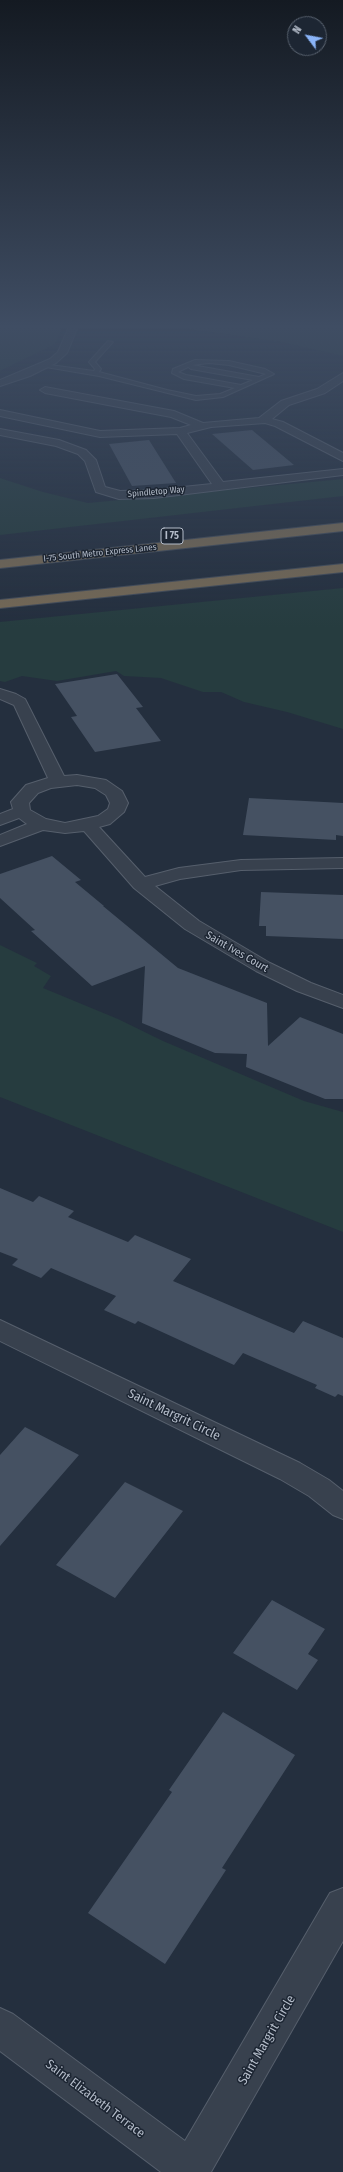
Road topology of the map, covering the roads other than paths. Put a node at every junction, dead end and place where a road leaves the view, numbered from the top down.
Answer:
1 (59, 425) edge
2 (209, 425) edge
3 (282, 425) edge
4 (202, 426) joint
5 (180, 431) junction
6 (0, 432) edge
7 (343, 458) edge
8 (343, 472) edge
9 (219, 485) junction
10 (343, 518) edge
11 (343, 527) edge
12 (0, 554) edge
13 (0, 564) edge
14 (343, 568) edge
15 (0, 604) edge
16 (0, 694) edge
17 (58, 781) junction
18 (22, 811) junction
19 (0, 820) edge
20 (41, 824) junction
21 (88, 825) junction
22 (0, 841) edge
23 (343, 863) edge
24 (141, 884) junction
25 (343, 1002) edge
26 (0, 1330) edge
27 (343, 1507) edge
28 (343, 1906) edge
29 (0, 2027) edge
30 (190, 2171) edge

1 - 5 street
2 - 4 street
3 - 7 street
4 - 5 street
5 - 9 street
6 - 9 street, Spindletop Way
8 - 9 street, Spindletop Way
10 - 12 highway, I 75
11 - 13 highway, I-75 South Metro Express Lanes
14 - 15 highway
16 - 17 street
17 - 18 street
17 - 21 street
18 - 19 street
18 - 20 street
20 - 21 street
20 - 22 street
21 - 24 street, Saint Ives Court
23 - 24 street
24 - 25 street, Saint Ives Court
26 - 27 street, Saint Margrit Circle
28 - 30 street, Saint Margrit Circle
29 - 30 street, Saint Elizabeth Terrace

